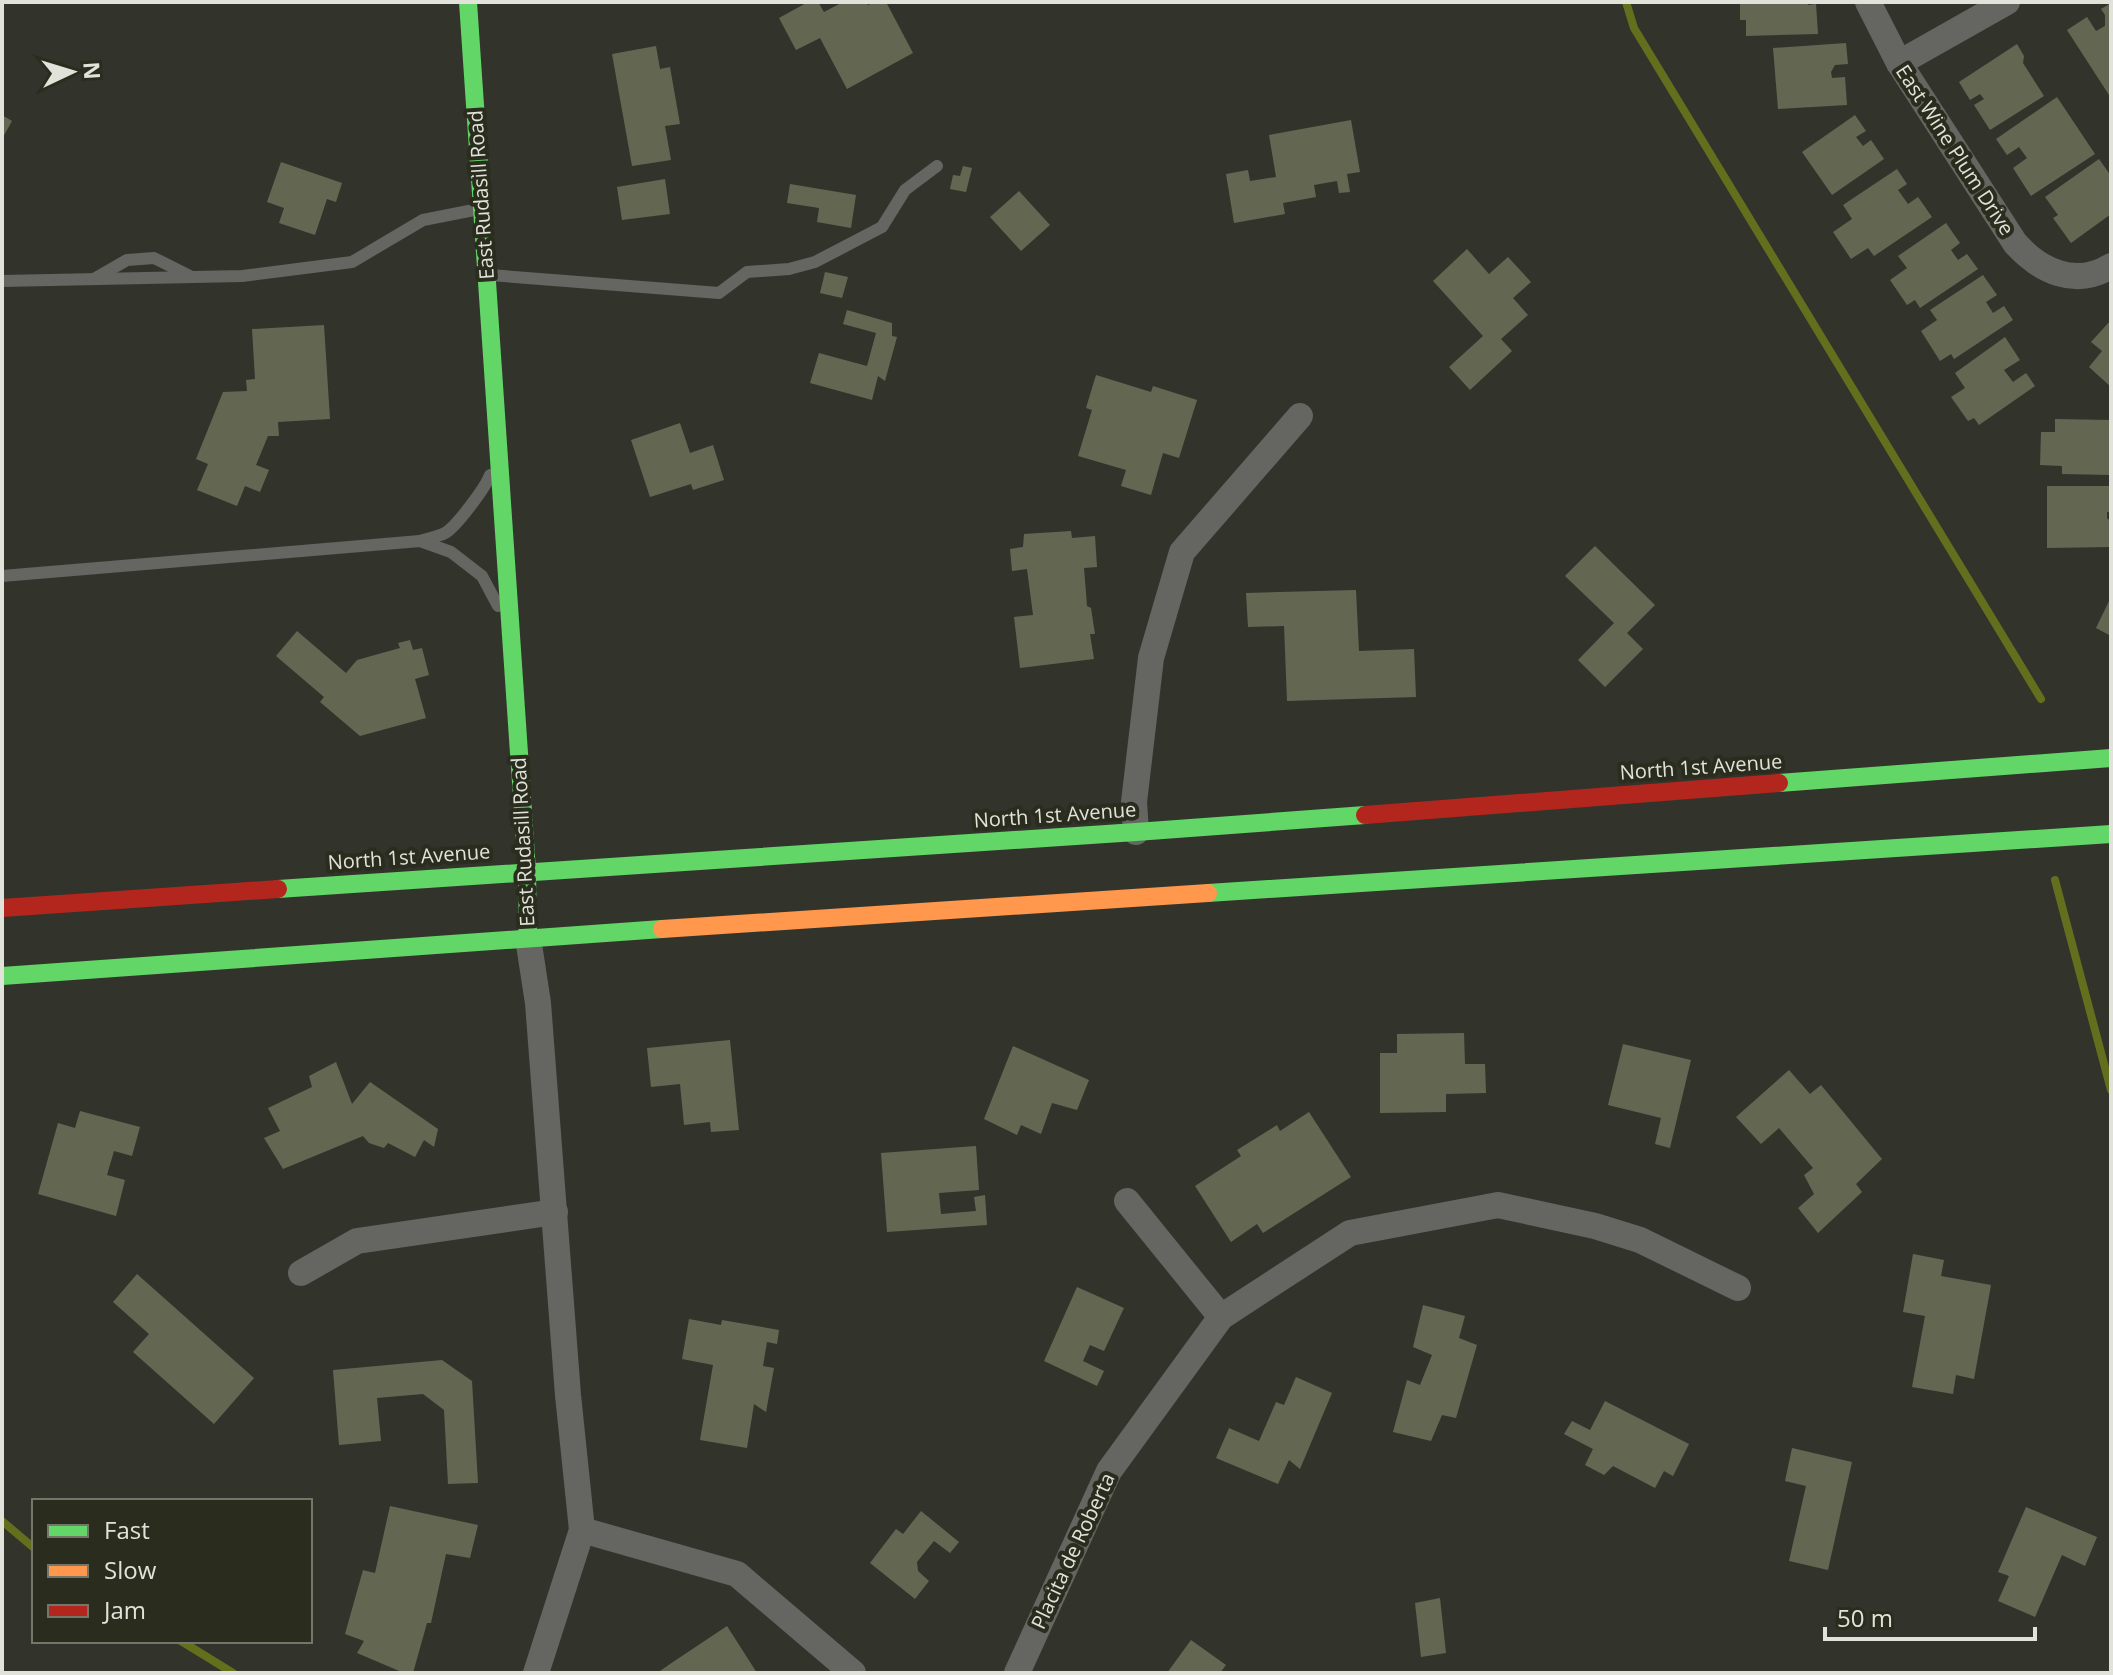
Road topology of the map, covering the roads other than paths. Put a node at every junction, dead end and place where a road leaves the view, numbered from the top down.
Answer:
1 (468, 2) edge
2 (1868, 2) edge
3 (2007, 2) edge
4 (1899, 63) junction
5 (937, 166) dead end
6 (482, 208) junction
7 (2111, 266) edge
8 (487, 274) junction
9 (193, 278) junction
10 (92, 280) junction
11 (2, 281) edge
12 (1300, 416) dead end
13 (498, 450) junction
14 (420, 541) junction
15 (2, 576) edge
16 (511, 630) junction
17 (2111, 758) edge
18 (1136, 832) junction
19 (2111, 834) edge
20 (527, 871) junction
21 (2, 908) edge
22 (528, 938) junction
23 (2, 976) edge
24 (1127, 1201) dead end
25 (555, 1212) junction
26 (301, 1273) dead end
27 (1738, 1288) dead end
28 (1221, 1317) junction
29 (582, 1530) junction
30 (536, 1673) edge
31 (853, 1673) edge
32 (1017, 1673) edge

1 - 6 main road, East Rudasill Road
2 - 4 street, East Wine Plum Drive
3 - 4 street
4 - 7 street, East Wine Plum Drive
5 - 8 lane
6 - 8 main road, East Rudasill Road
6 - 9 lane
8 - 13 main road, East Rudasill Road
9 - 10 lane
9 - 10 lane
10 - 11 lane
12 - 18 street
13 - 14 lane
13 - 16 main road, East Rudasill Road
14 - 15 lane
14 - 16 lane
16 - 20 main road, East Rudasill Road
17 - 18 main road, North 1st Avenue
18 - 20 main road, North 1st Avenue
19 - 22 main road
20 - 21 main road, North 1st Avenue
20 - 22 main road, East Rudasill Road
22 - 23 main road
22 - 25 street, East Rudasill Road
24 - 28 street
25 - 26 street
25 - 29 street, East Rudasill Road
27 - 28 street, Placita de Roberta
28 - 32 street, Placita de Roberta
29 - 30 street, East Rudasill Road
29 - 31 street

